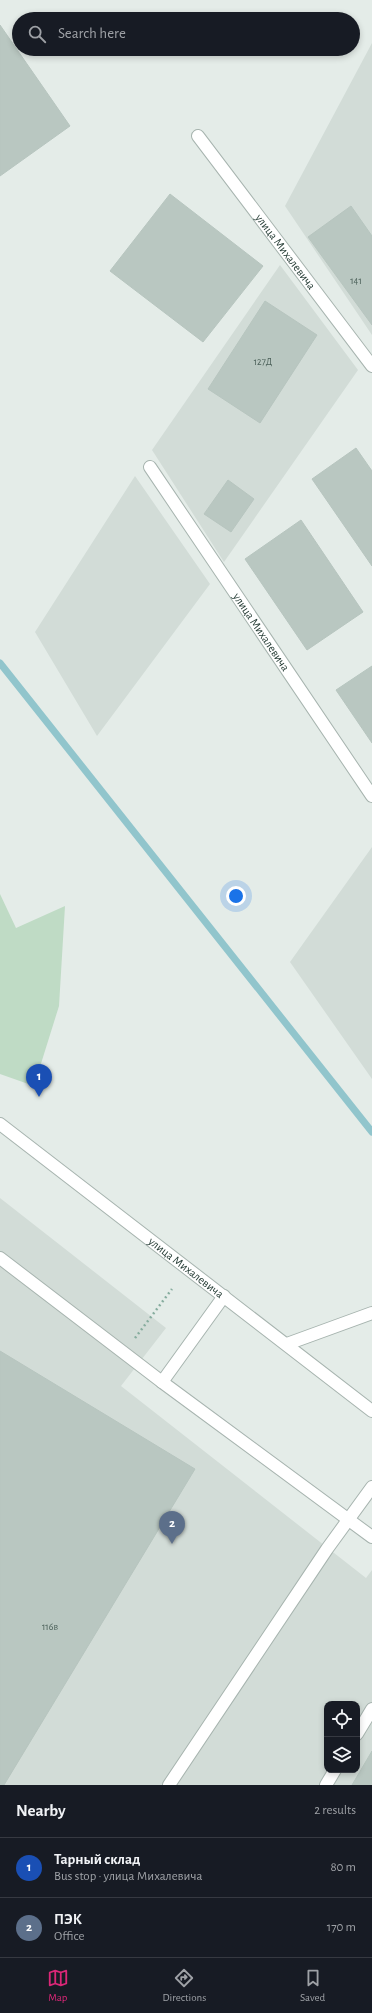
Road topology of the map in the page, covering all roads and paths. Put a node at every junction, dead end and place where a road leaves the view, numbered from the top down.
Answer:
1 (198, 136) dead end
2 (372, 366) edge
3 (150, 467) dead end
4 (372, 796) edge
5 (0, 1124) edge
6 (0, 1258) edge
7 (172, 1289) dead end
8 (224, 1296) junction
9 (372, 1313) edge
10 (287, 1344) junction
11 (124, 1353) junction
12 (162, 1382) junction
13 (372, 1411) edge
14 (372, 1487) edge
15 (349, 1519) junction
16 (372, 1537) edge
17 (372, 1709) edge
18 (360, 1729) edge
19 (333, 1773) edge
20 (170, 1785) edge
21 (326, 1785) edge

1 - 2 street, улица Михалевича
3 - 4 street, улица Михалевича
5 - 8 street, улица Михалевича
6 - 11 street
7 - 11 path
8 - 10 street, улица Михалевича
8 - 12 street
9 - 10 street
10 - 13 street, улица Михалевича
11 - 12 street
12 - 15 street
14 - 15 street
15 - 16 street
15 - 20 street
17 - 18 street
19 - 21 street

